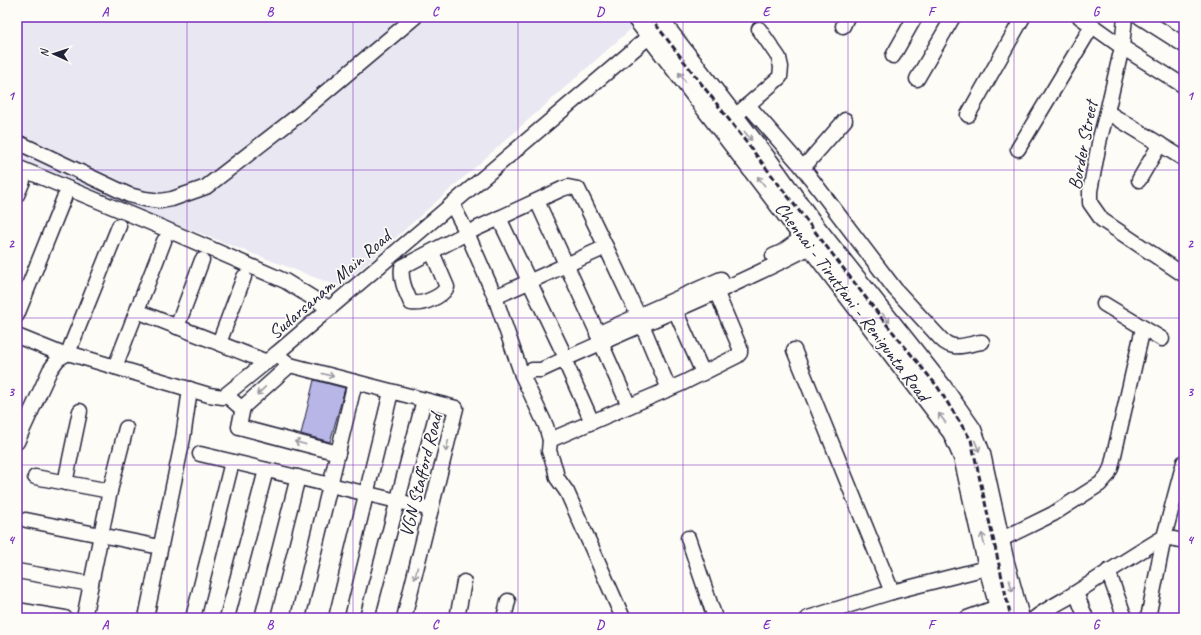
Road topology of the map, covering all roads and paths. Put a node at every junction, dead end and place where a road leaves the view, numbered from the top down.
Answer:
1 (415, 17) edge
2 (637, 17) edge
3 (915, 17) edge
4 (953, 17) edge
5 (1023, 17) edge
6 (1080, 17) edge
7 (1125, 17) edge
8 (1140, 17) edge
9 (656, 26) edge
10 (1092, 26) junction
11 (760, 29) dead end
12 (1184, 45) edge
13 (1122, 47) junction
14 (893, 56) dead end
15 (917, 79) dead end
16 (1184, 86) edge
17 (748, 105) junction
18 (1108, 112) junction
19 (968, 116) dead end
20 (734, 119) junction
21 (845, 120) dead end
22 (17, 142) edge
23 (1160, 144) junction
24 (1018, 149) dead end
25 (1184, 159) edge
26 (17, 167) edge
27 (803, 168) junction
28 (1139, 180) dead end
29 (23, 181) dead end
30 (17, 195) edge
31 (64, 198) dead end
32 (537, 201) junction
33 (452, 204) junction
34 (499, 218) junction
35 (119, 226) dead end
36 (467, 233) junction
37 (164, 241) dead end
38 (808, 241) junction
39 (606, 247) junction
40 (432, 252) dead end
41 (202, 260) dead end
42 (567, 265) junction
43 (1184, 275) edge
44 (244, 277) dead end
45 (729, 280) junction
46 (530, 281) junction
47 (716, 291) junction
48 (495, 297) junction
49 (1104, 304) dead end
50 (329, 308) junction
51 (675, 310) junction
52 (137, 311) junction
53 (17, 315) edge
54 (640, 320) junction
55 (177, 327) junction
56 (1143, 328) junction
57 (17, 336) edge
58 (599, 338) junction
59 (1162, 339) dead end
60 (982, 342) dead end
61 (219, 343) junction
62 (794, 350) dead end
63 (66, 354) junction
64 (563, 354) junction
65 (272, 358) junction
66 (290, 365) junction
67 (115, 367) junction
68 (527, 373) junction
69 (703, 373) junction
70 (355, 382) junction
71 (669, 389) junction
72 (190, 390) junction
73 (391, 392) junction
74 (226, 395) junction
75 (424, 400) junction
76 (629, 406) junction
77 (243, 408) junction
78 (80, 411) dead end
79 (592, 422) junction
80 (126, 428) dead end
81 (550, 440) junction
82 (17, 442) edge
83 (338, 453) junction
84 (200, 454) dead end
85 (232, 462) junction
86 (1184, 462) edge
87 (266, 470) junction
88 (35, 477) dead end
89 (298, 477) junction
90 (65, 483) junction
91 (330, 485) junction
92 (110, 490) junction
93 (366, 494) junction
94 (398, 501) junction
95 (431, 509) junction
96 (26, 520) dead end
97 (101, 535) junction
98 (1164, 537) junction
99 (688, 538) dead end
100 (1000, 540) junction
101 (1184, 542) edge
102 (160, 547) junction
103 (997, 565) junction
104 (17, 570) edge
105 (1108, 571) junction
106 (464, 582) dead end
107 (91, 584) junction
108 (892, 592) junction
109 (1076, 593) junction
110 (508, 601) dead end
111 (17, 610) edge
112 (1018, 614) edge
113 (65, 618) edge
114 (84, 618) edge
115 (146, 618) edge
116 (193, 618) edge
117 (227, 618) edge
118 (262, 618) edge
119 (298, 618) edge
120 (336, 618) edge
121 (367, 618) edge
122 (404, 618) edge
123 (457, 618) edge
124 (504, 618) edge
125 (623, 618) edge
126 (715, 618) edge
127 (808, 618) edge
128 (967, 618) edge
129 (1086, 618) edge
130 (1125, 618) edge
131 (1148, 618) edge

1 - 22 street
2 - 9 highway, Chennai - Tiruttani - Renigunta Road
3 - 14 street
4 - 15 street
5 - 19 street
6 - 10 street
7 - 13 street, Border Street
8 - 12 street
9 - 20 highway, Chennai - Tiruttani - Renigunta Road
9 - 33 street, Sudarsanam Main Road
38 -> 9 highway, Chennai - Tiruttani - Renigunta Road
10 - 13 street
10 - 24 street
11 - 17 street
13 - 16 street
13 - 18 street, Border Street
17 - 20 street
17 - 27 street
18 - 23 street
18 - 43 street, Border Street
20 -> 100 highway, Chennai - Tiruttani - Renigunta Road
21 - 27 street
23 - 25 street
23 - 28 street
26 - 50 street
27 - 60 street
29 - 30 street
31 - 53 street
32 - 34 street
32 - 39 street
32 - 42 street
33 - 36 street
33 - 50 street, Sudarsanam Main Road
34 - 36 street
34 - 46 street
35 - 63 street
36 - 40 street
36 - 48 street
37 - 52 street
38 - 45 street
103 -> 38 highway, Chennai - Tiruttani - Renigunta Road
39 - 42 street
39 - 54 street
41 - 55 street
42 - 46 street
42 - 58 street
44 - 61 street
45 - 47 street
45 - 54 street
46 - 48 street
46 - 64 street
47 - 51 street
47 - 69 street
48 - 68 street
49 - 56 street
50 - 65 street, Sudarsanam Main Road
51 - 54 street
51 - 69 street
52 - 55 street, VGN Stafford Road
52 - 67 street
54 - 58 street
54 - 71 street
55 - 61 street, VGN Stafford Road
56 - 59 street
56 - 100 street
57 - 63 street
58 - 64 street
58 - 76 street
61 - 65 street, VGN Stafford Road
62 - 108 street
63 - 67 street
63 - 82 street
64 - 68 street
64 - 79 street
65 - 66 street, VGN Stafford Road
65 - 74 street, Sudarsanam Main Road
66 -> 70 street, VGN Stafford Road
66 -> 77 street
67 - 72 street
68 - 81 street
69 - 71 street
70 - 73 street, VGN Stafford Road
70 - 83 street
71 - 76 street
72 - 74 street
72 - 102 street
73 - 75 street, VGN Stafford Road
73 - 93 street
74 - 77 street
75 - 94 street
75 -> 95 street, VGN Stafford Road
76 - 79 street
83 -> 77 street
78 - 90 street
79 - 81 street
80 - 92 street
81 - 125 street
83 - 91 street
84 - 85 street
85 - 87 street
85 - 116 street
86 - 98 street
87 - 89 street
87 - 117 street
88 - 90 street
89 - 91 street
89 - 118 street
90 - 92 street
91 - 93 street
91 - 119 street
92 - 97 street
93 - 94 street
93 - 120 street
94 - 95 street
94 - 121 street
95 -> 122 street, VGN Stafford Road
96 - 97 street
97 - 102 street
97 - 107 street
98 - 101 street
98 - 105 street
98 - 131 street
99 - 126 street
100 - 103 highway, Chennai - Tiruttani - Renigunta Road
102 - 115 street
103 - 108 street
103 - 112 highway, Chennai - Tiruttani - Renigunta Road
104 - 107 street
105 - 109 street
105 - 130 street
106 - 123 street
107 - 114 street
108 - 127 street
109 - 112 street
109 - 129 street
110 - 124 street
111 - 113 street
112 - 128 street

